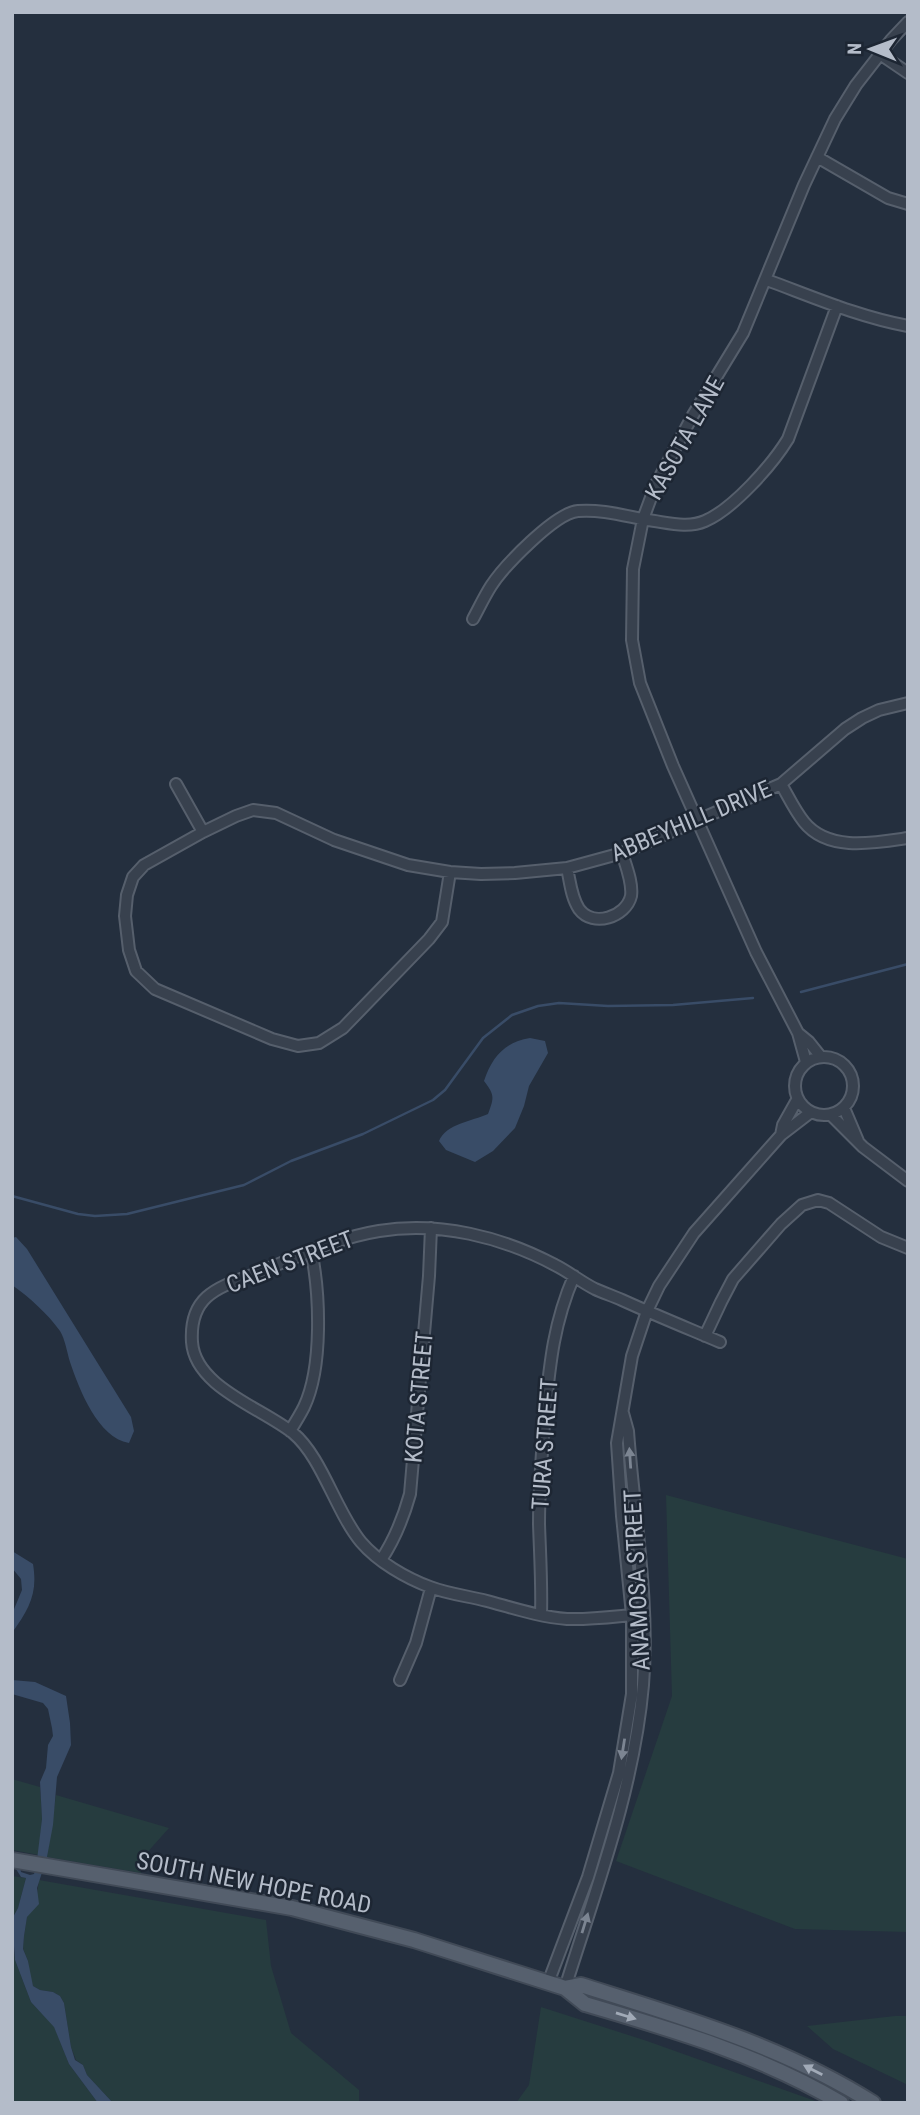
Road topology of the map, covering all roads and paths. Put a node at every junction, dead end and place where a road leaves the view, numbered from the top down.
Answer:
1 (908, 22) edge
2 (880, 54) junction
3 (908, 73) edge
4 (817, 157) junction
5 (908, 204) edge
6 (767, 280) junction
7 (837, 306) junction
8 (908, 326) edge
9 (643, 519) junction
10 (473, 620) dead end
11 (908, 703) edge
12 (176, 784) dead end
13 (781, 784) junction
14 (697, 822) junction
15 (203, 832) junction
16 (908, 838) edge
17 (622, 853) junction
18 (567, 868) junction
19 (450, 872) junction
20 (798, 1033) junction
21 (821, 1057) junction
22 (806, 1062) junction
23 (797, 1100) junction
24 (845, 1108) junction
25 (811, 1112) junction
26 (831, 1115) junction
27 (781, 1135) junction
28 (858, 1141) junction
29 (908, 1181) edge
30 (431, 1228) junction
31 (908, 1248) edge
32 (311, 1250) junction
33 (574, 1276) junction
34 (647, 1311) junction
35 (705, 1336) junction
36 (720, 1342) dead end
37 (290, 1431) junction
38 (381, 1560) junction
39 (431, 1588) junction
40 (541, 1615) junction
41 (638, 1615) junction
42 (400, 1680) dead end
43 (12, 1860) edge
44 (548, 1983) junction
45 (565, 1988) junction
46 (841, 2103) edge
47 (873, 2103) edge

1 - 2 street, KASOTA LANE
2 - 3 street
2 - 4 street, KASOTA LANE
4 - 5 street
4 - 6 street, KASOTA LANE
6 - 7 street
6 - 9 street, KASOTA LANE
7 - 8 street
7 - 9 street
9 - 10 street
9 - 14 street, KASOTA LANE
11 - 13 street, ABBEYHILL DRIVE
12 - 15 street
13 - 14 street, ABBEYHILL DRIVE
13 - 16 street
14 - 17 street, ABBEYHILL DRIVE
14 - 20 street, KASOTA LANE
15 - 19 street, ABBEYHILL DRIVE
15 - 19 street, ABBEYHILL DRIVE
17 - 18 street, ABBEYHILL DRIVE
17 - 18 street
18 - 19 street, ABBEYHILL DRIVE
20 - 21 street, KASOTA LANE
20 - 22 street, KASOTA LANE
21 - 22 street
21 - 24 street, KASOTA LANE
22 - 23 street
23 - 25 street
23 - 27 street, ANAMOSA STREET
24 - 26 street
24 - 28 street, KASOTA LANE
25 - 26 street
25 - 27 street, ANAMOSA STREET
26 - 28 street, KASOTA LANE
27 - 34 street, ANAMOSA STREET
28 - 29 street, KASOTA LANE
30 - 32 street, CAEN STREET
30 - 33 street, CAEN STREET
30 - 38 street, KOTA STREET
31 - 35 street
32 - 37 street
32 - 37 street, CAEN STREET
33 - 34 street, CAEN STREET
33 - 40 street, TURA STREET
34 - 35 street, CAEN STREET
34 - 41 street, ANAMOSA STREET
35 - 36 street, CAEN STREET
37 - 38 street, CAEN STREET
38 - 39 street, CAEN STREET
39 - 40 street, CAEN STREET
39 - 42 street
40 - 41 street, CAEN STREET
41 -> 44 street, ANAMOSA STREET
45 -> 41 street, ANAMOSA STREET
43 - 44 main road, SOUTH NEW HOPE ROAD
44 - 45 main road, SOUTH NEW HOPE ROAD
45 -> 46 main road, SOUTH NEW HOPE ROAD
47 -> 45 main road, SOUTH NEW HOPE ROAD

